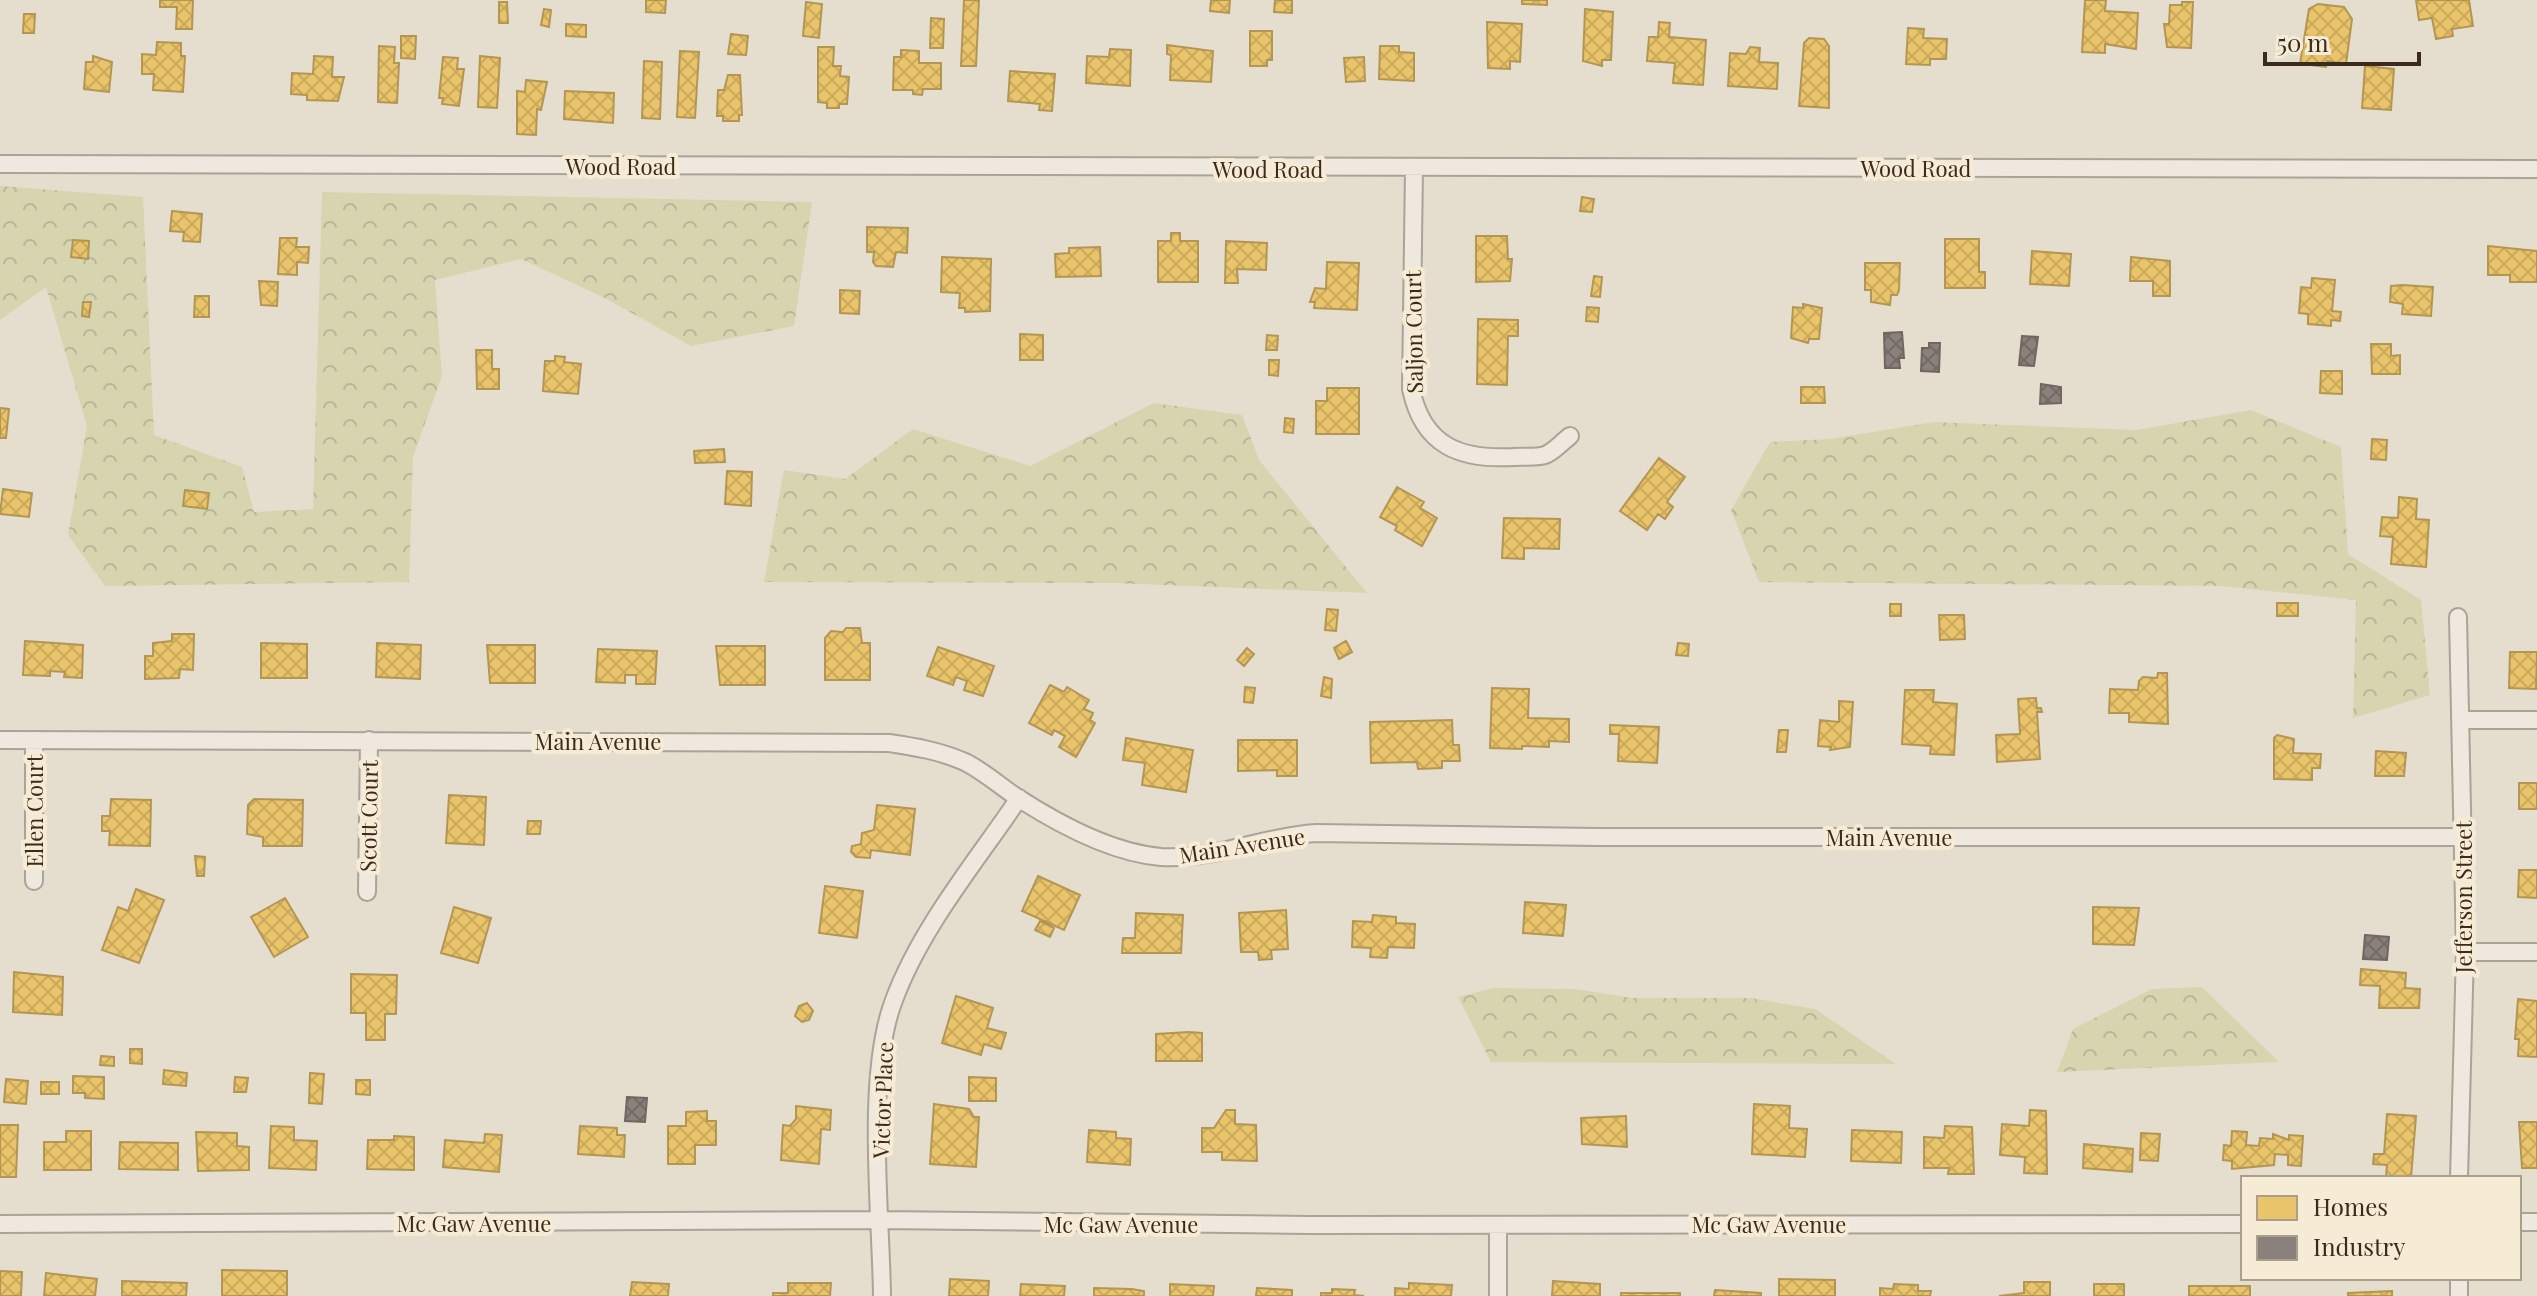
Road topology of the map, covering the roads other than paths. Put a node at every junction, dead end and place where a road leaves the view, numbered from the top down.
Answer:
1 (0, 164) edge
2 (1414, 169) junction
3 (2537, 169) edge
4 (1570, 436) dead end
5 (2458, 617) dead end
6 (2462, 720) junction
7 (2537, 720) edge
8 (0, 740) edge
9 (34, 740) junction
10 (369, 740) junction
11 (1019, 798) junction
12 (2463, 837) junction
13 (34, 881) dead end
14 (367, 892) dead end
15 (2465, 952) junction
16 (2537, 952) edge
17 (2459, 1176) edge
18 (881, 1220) junction
19 (0, 1224) edge
20 (2241, 1224) edge
21 (1498, 1225) junction
22 (882, 1296) edge
23 (1498, 1296) edge

1 - 2 street, Wood Road
2 - 3 street, Wood Road
2 - 4 street, Saljon Court
5 - 6 street, Jefferson Street
6 - 7 street
6 - 12 street, Jefferson Street
8 - 9 street, Main Avenue
9 - 10 street, Main Avenue
9 - 13 street, Ellen Court
10 - 11 street, Main Avenue
10 - 14 street, Scott Court
11 - 12 street, Main Avenue
11 - 18 street, Victor Place
12 - 15 street, Jefferson Street
15 - 16 street
15 - 17 street, Jefferson Street
18 - 19 street, Mc Gaw Avenue
18 - 21 street, Mc Gaw Avenue
18 - 22 street, Victor Place
20 - 21 street, Mc Gaw Avenue
21 - 23 street

